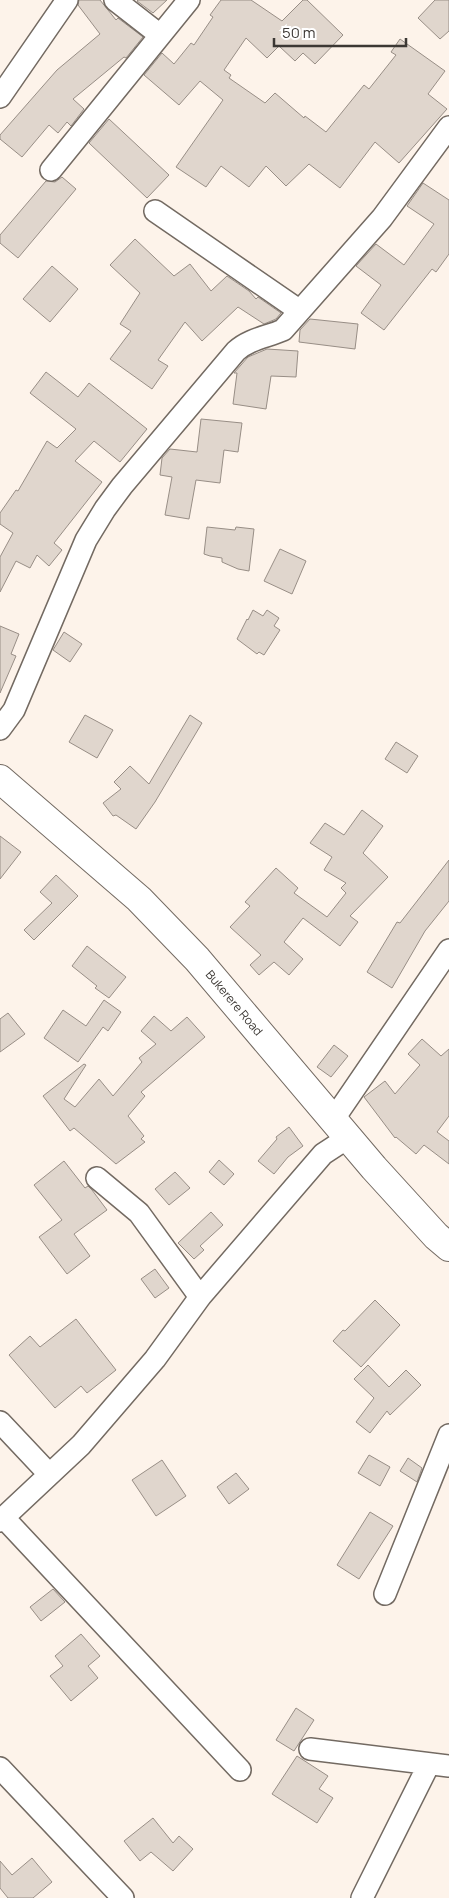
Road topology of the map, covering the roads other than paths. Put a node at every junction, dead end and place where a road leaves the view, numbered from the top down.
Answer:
1 (67, 0) edge
2 (115, 0) edge
3 (188, 0) edge
4 (160, 35) junction
5 (0, 96) edge
6 (449, 127) edge
7 (51, 170) dead end
8 (155, 211) dead end
9 (300, 311) junction
10 (0, 729) edge
11 (0, 780) edge
12 (449, 950) edge
13 (341, 1129) junction
14 (97, 1178) dead end
15 (445, 1237) edge
16 (200, 1297) junction
17 (0, 1422) edge
18 (449, 1435) edge
19 (49, 1474) junction
20 (2, 1520) edge
21 (385, 1594) dead end
22 (310, 1749) dead end
23 (439, 1765) edge
24 (0, 1768) edge
25 (240, 1770) dead end
26 (123, 1898) edge
27 (362, 1898) edge

1 - 5 street
2 - 4 street
3 - 4 street
4 - 7 street
6 - 9 street
8 - 9 street
9 - 10 street
11 - 13 main road, Bukerere Road
12 - 13 street
13 - 15 main road, Bukerere Road
13 - 16 street
14 - 16 street
16 - 19 street
17 - 19 street
18 - 21 street
19 - 20 street
20 - 25 street
22 - 23 street
23 - 27 street
24 - 26 street

